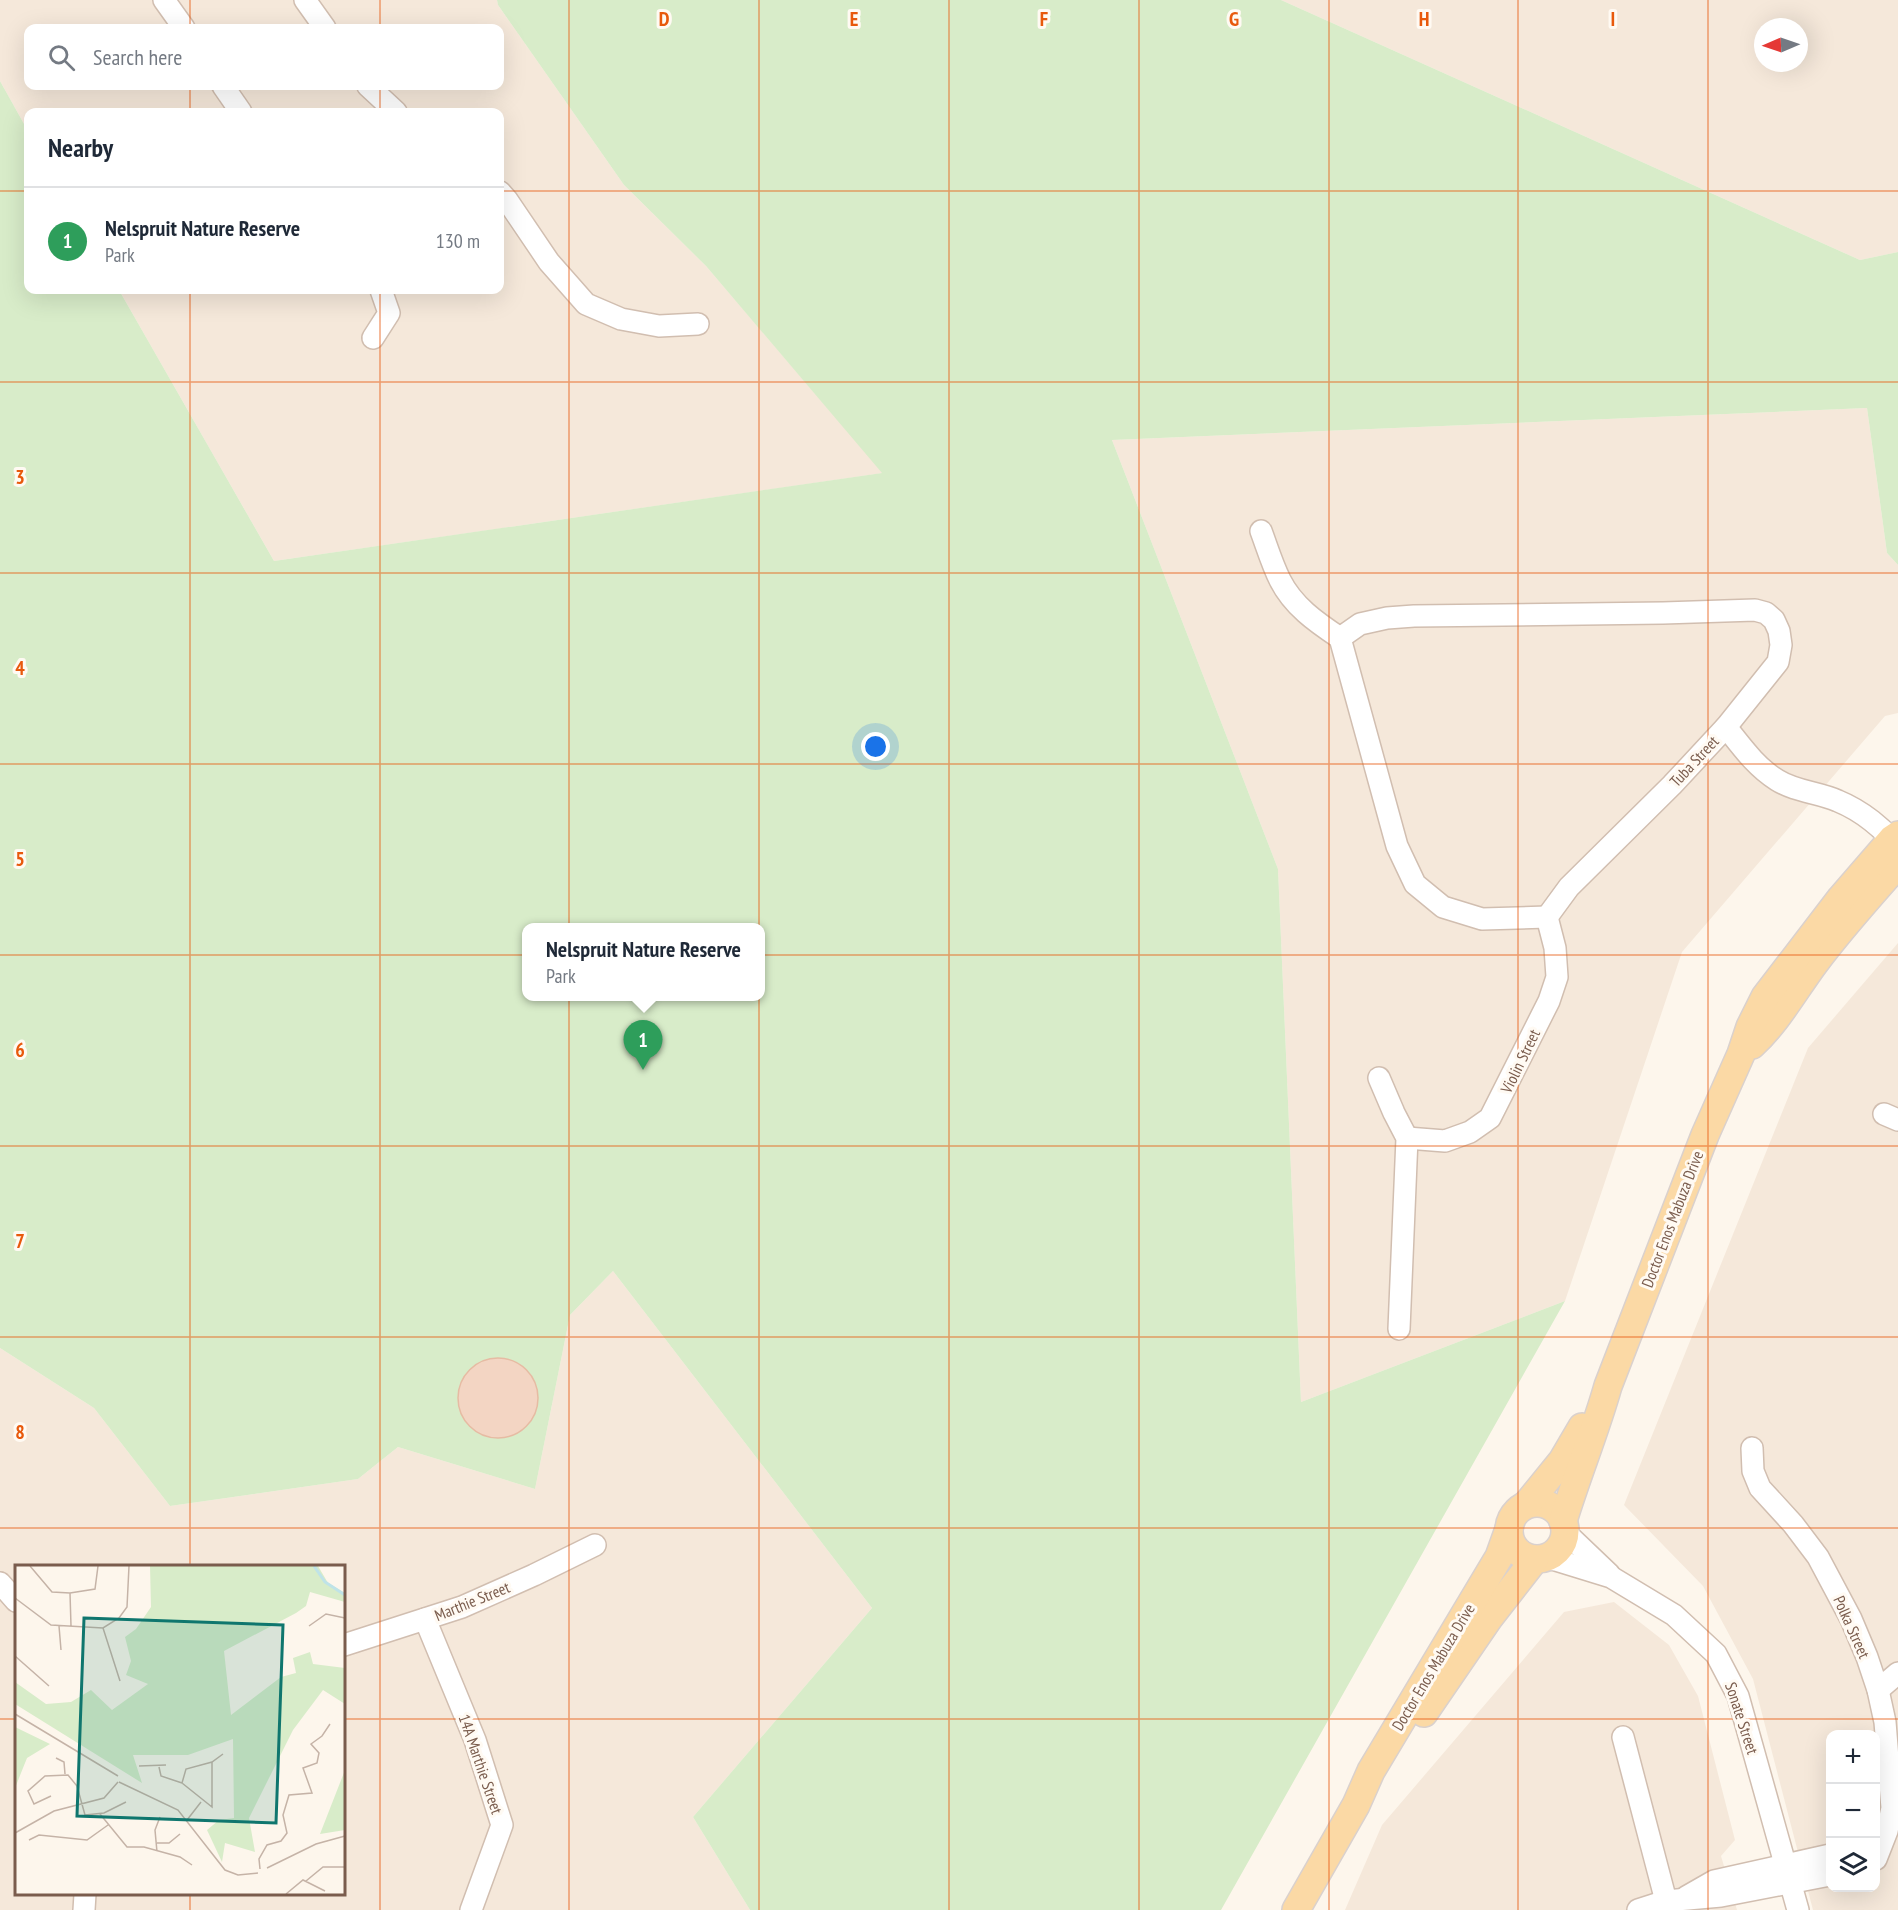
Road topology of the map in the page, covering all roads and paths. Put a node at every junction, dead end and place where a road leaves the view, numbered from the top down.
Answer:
1 (164, 0) edge
2 (305, 0) edge
3 (181, 24) edge
4 (322, 24) edge
5 (226, 90) edge
6 (372, 90) edge
7 (238, 108) edge
8 (392, 108) edge
9 (504, 197) edge
10 (382, 294) edge
11 (698, 324) dead end
12 (374, 338) dead end
13 (1261, 531) dead end
14 (1340, 638) junction
15 (1726, 727) junction
16 (1897, 847) edge
17 (1547, 917) junction
18 (1379, 1078) dead end
19 (1407, 1138) junction
20 (1399, 1329) dead end
21 (1608, 1386) junction
22 (1752, 1448) dead end
23 (1527, 1504) junction
24 (1564, 1526) junction
25 (1509, 1529) junction
26 (595, 1545) dead end
27 (1541, 1558) junction
28 (1611, 1577) junction
29 (0, 1583) edge
30 (15, 1600) edge
31 (424, 1619) junction
32 (345, 1646) edge
33 (1898, 1673) edge
34 (1878, 1690) junction
35 (1623, 1737) dead end
36 (1356, 1805) junction
37 (1881, 1835) edge
38 (1826, 1857) edge
39 (1788, 1874) junction
40 (1826, 1875) edge
41 (85, 1895) edge
42 (1675, 1900) junction
43 (84, 1910) edge
44 (471, 1910) edge
45 (1296, 1910) edge
46 (1638, 1910) edge
47 (1797, 1910) edge

1 - 3 street
2 - 4 street
5 - 7 street
6 - 8 street
9 - 11 street
10 - 12 street
13 - 14 street
14 - 15 street, Tuba Street
14 - 17 street
15 - 16 street
15 - 17 street, Tuba Street
16 - 21 main road, Doctor Enos Mabuza Drive
17 - 19 street, Violin Street
18 - 19 street
19 - 20 street
21 - 23 main road, Doctor Enos Mabuza Drive
21 - 24 main road, Doctor Enos Mabuza Drive
22 - 34 street, Polka Street
23 - 24 main road
23 - 25 main road
24 - 27 main road
24 - 28 street, Sonate Street
25 - 27 main road
25 - 36 main road, Doctor Enos Mabuza Drive
26 - 31 street, Marthie Street
27 - 28 street, Sonate Street
27 - 36 main road, Doctor Enos Mabuza Drive
28 - 39 street, Sonate Street
29 - 30 street
31 - 32 street, Marthie Street
31 - 44 street, 14A Marthie Street
33 - 34 street
34 - 37 street, Polka Street
35 - 42 street
36 - 45 main road, Doctor Enos Mabuza Drive
38 - 39 street
39 - 40 street
39 - 42 street
39 - 47 street, Sonate Street
41 - 43 street
42 - 46 street

